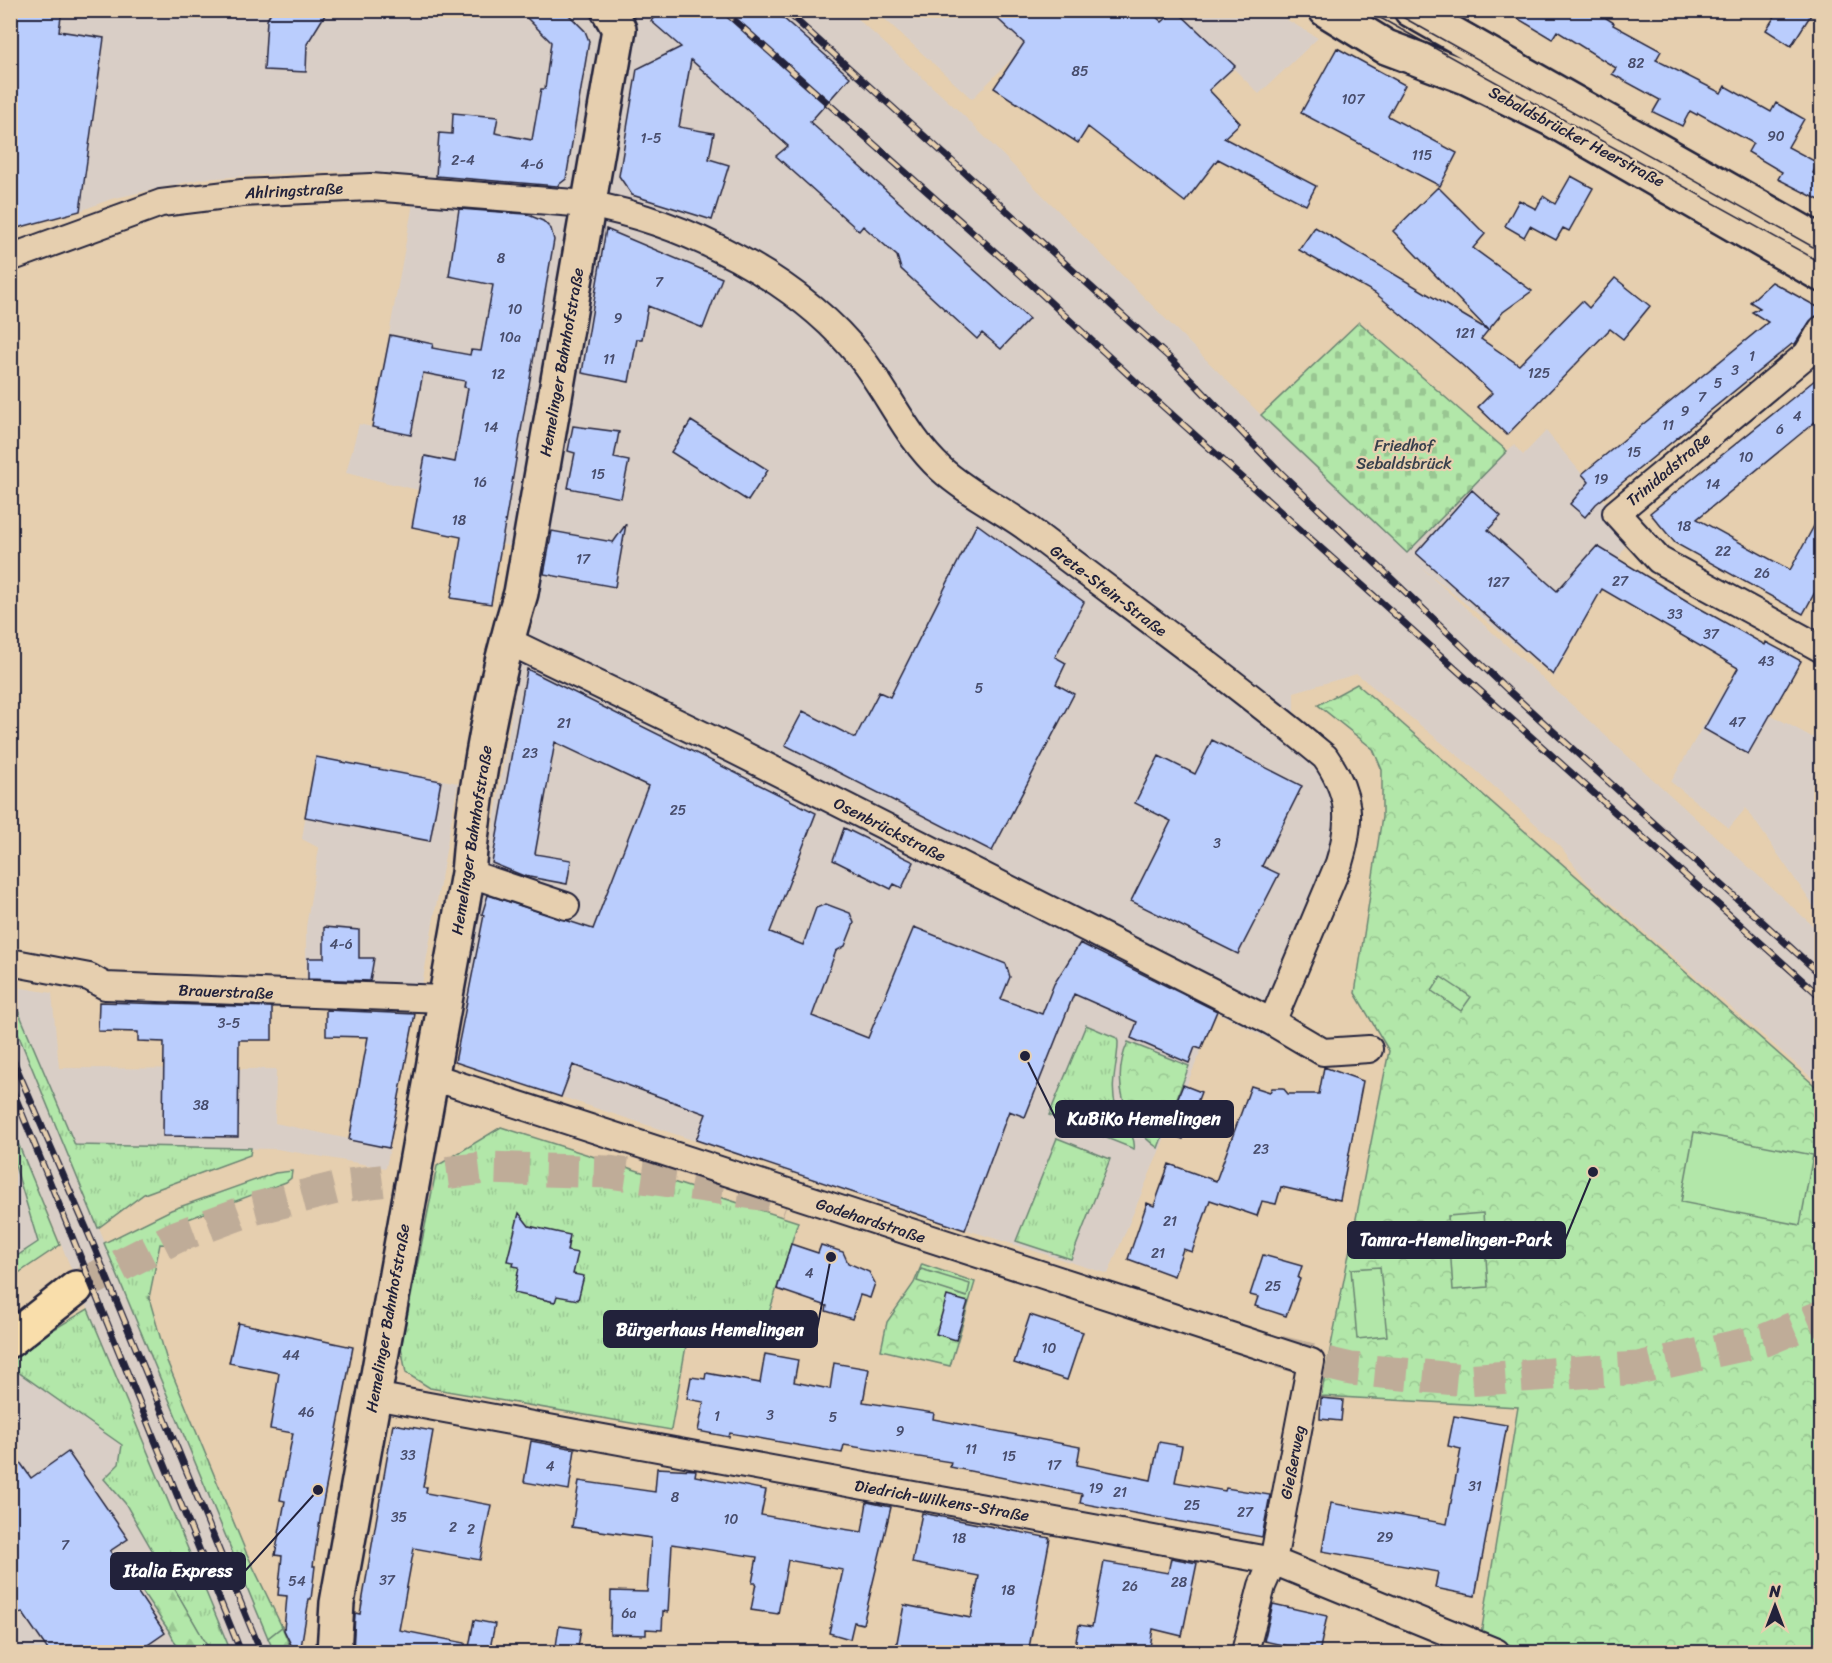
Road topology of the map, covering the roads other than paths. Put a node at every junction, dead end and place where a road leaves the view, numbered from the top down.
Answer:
1 (1412, 10) edge
2 (1335, 12) edge
3 (614, 20) edge
4 (1455, 24) edge
5 (587, 204) junction
6 (1821, 243) edge
7 (10, 258) edge
8 (1821, 275) edge
9 (1821, 329) edge
10 (506, 640) junction
11 (1821, 649) edge
12 (468, 873) junction
13 (566, 906) dead end
14 (10, 962) edge
15 (444, 999) junction
16 (1272, 1022) junction
17 (1369, 1049) dead end
18 (430, 1076) junction
19 (10, 1328) edge
20 (10, 1340) edge
21 (1311, 1362) joint
22 (374, 1396) junction
23 (1273, 1561) junction
24 (1440, 1642) edge
25 (334, 1653) edge
26 (1245, 1653) edge
27 (1496, 1653) edge

1 - 4 street, Sebaldsbrücker Heerstraße
2 - 8 street, Sebaldsbrücker Heerstraße
3 - 5 street, Hemelinger Bahnhofstraße
4 - 6 street, Sebaldsbrücker Heerstraße
5 - 7 street, Ahlringstraße
5 - 10 street, Hemelinger Bahnhofstraße
5 - 16 street, Grete-Stein-Straße
9 - 11 street, Trinidadstraße
10 - 12 street, Hemelinger Bahnhofstraße
10 - 16 street, Osenbrückstraße
12 - 13 street
12 - 15 street, Hemelinger Bahnhofstraße
14 - 15 street, Brauerstraße
15 - 18 street, Hemelinger Bahnhofstraße
16 - 17 street
18 - 21 street, Godehardstraße
18 - 22 street, Hemelinger Bahnhofstraße
19 - 20 main road
21 - 23 street, Gießerweg
22 - 23 street, Diedrich-Wilkens-Straße
22 - 25 street, Hemelinger Bahnhofstraße
23 - 24 street, Diedrich-Wilkens-Straße
23 - 26 street, Gießerweg
24 - 27 street, Diedrich-Wilkens-Straße

